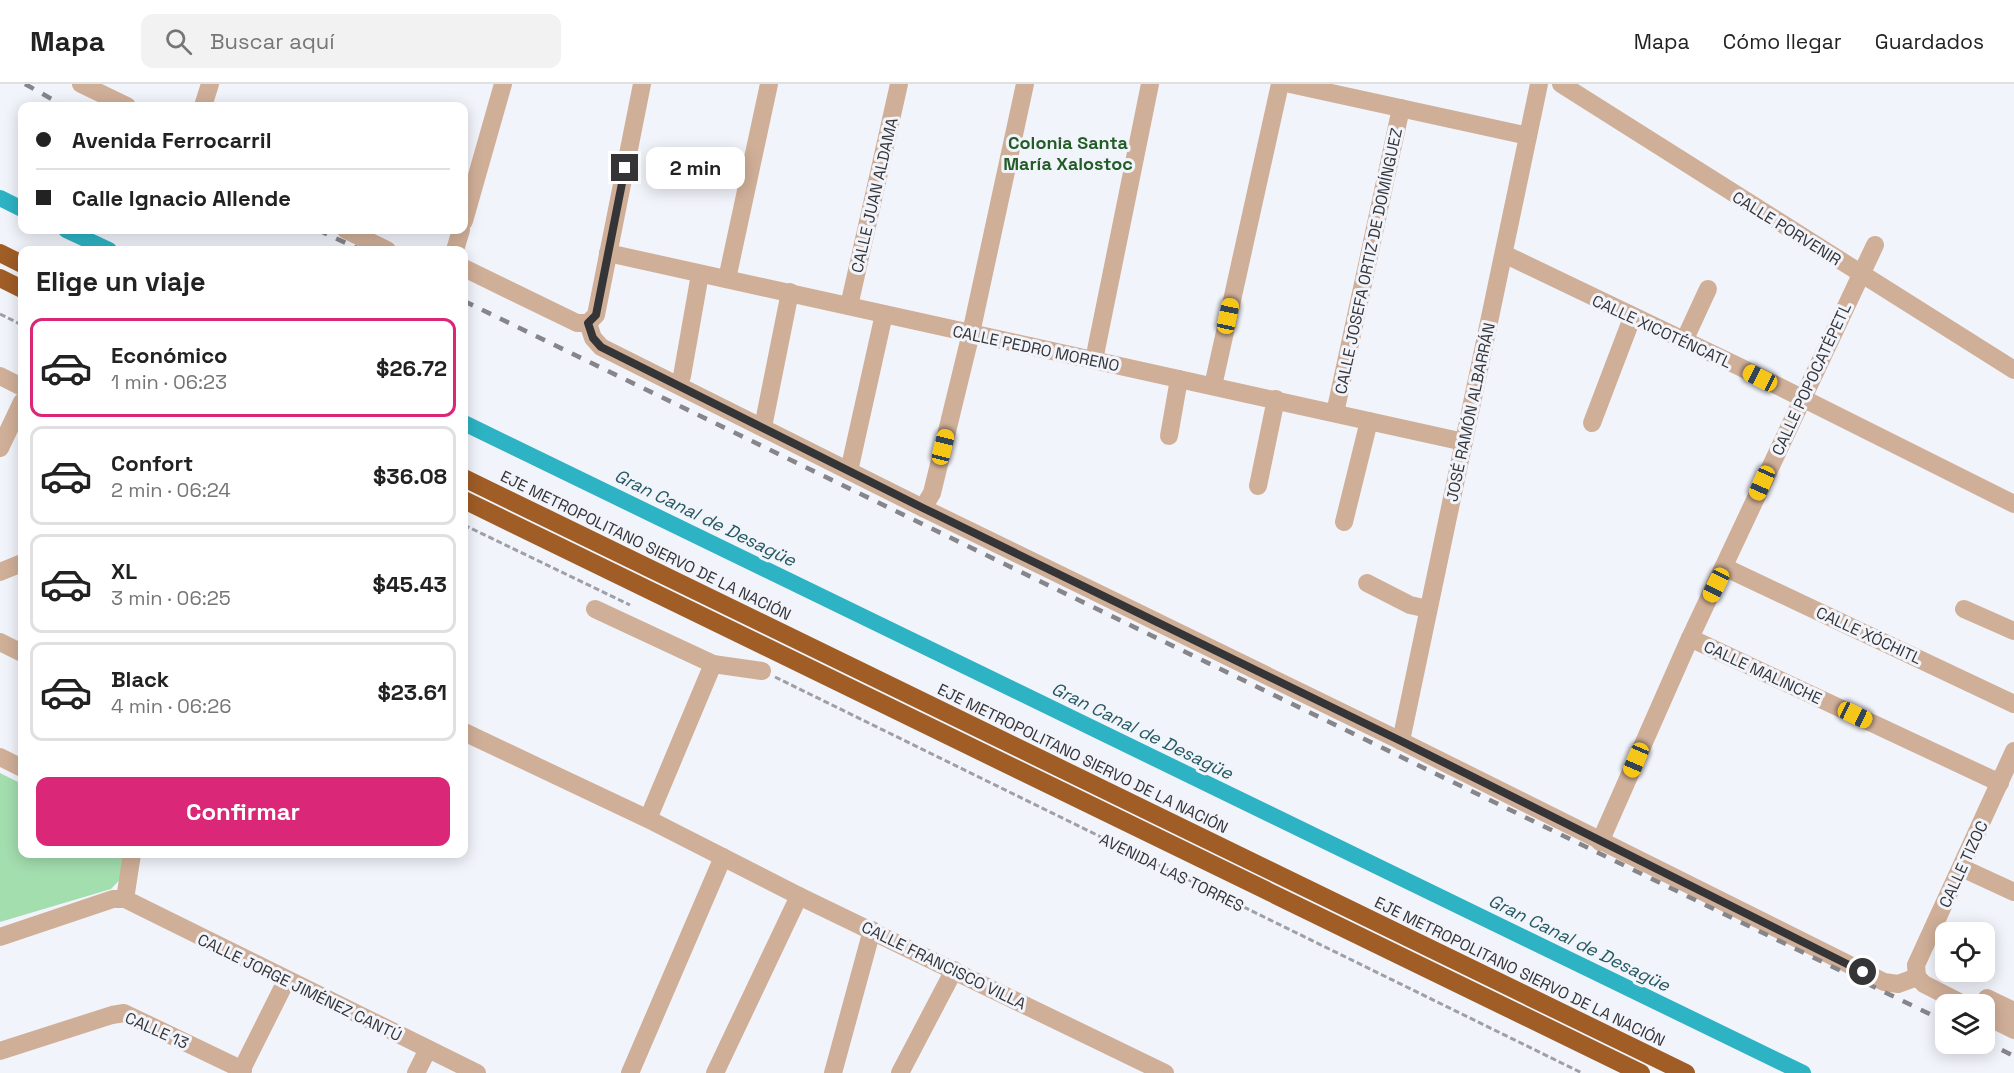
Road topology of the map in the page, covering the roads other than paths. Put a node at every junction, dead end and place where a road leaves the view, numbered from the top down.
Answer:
1 (210, 84) edge
2 (503, 84) edge
3 (642, 84) edge
4 (770, 84) edge
5 (899, 84) edge
6 (1025, 84) edge
7 (1150, 84) edge
8 (1280, 84) edge
9 (1539, 84) edge
10 (1561, 84) edge
11 (84, 85) edge
12 (1301, 85) edge
13 (119, 102) edge
14 (204, 102) edge
15 (1401, 108) junction
16 (1528, 136) junction
17 (468, 207) edge
18 (354, 234) edge
19 (1875, 245) dead end
20 (379, 246) edge
21 (0, 253) edge
22 (608, 253) junction
23 (1504, 254) junction
24 (18, 262) edge
25 (468, 270) edge
26 (700, 274) junction
27 (1860, 274) junction
28 (0, 278) edge
29 (728, 279) junction
30 (0, 283) edge
31 (18, 287) edge
32 (18, 288) edge
33 (1708, 289) dead end
34 (790, 292) junction
35 (849, 306) junction
36 (884, 314) junction
37 (1632, 318) junction
38 (588, 323) junction
39 (971, 333) junction
40 (1684, 341) junction
41 (1095, 360) junction
42 (2014, 370) edge
43 (0, 376) edge
44 (1179, 379) junction
45 (677, 384) junction
46 (18, 385) edge
47 (1213, 386) junction
48 (1276, 399) junction
49 (1800, 399) junction
50 (18, 410) edge
51 (1335, 413) junction
52 (1369, 421) junction
53 (1592, 423) dead end
54 (763, 427) junction
55 (1169, 435) dead end
56 (1464, 442) junction
57 (0, 448) edge
58 (849, 471) junction
59 (468, 480) edge
60 (1258, 486) dead end
61 (468, 502) edge
62 (2014, 504) edge
63 (923, 508) junction
64 (1344, 522) dead end
65 (18, 565) edge
66 (1724, 567) junction
67 (0, 572) edge
68 (1367, 583) dead end
69 (595, 609) dead end
70 (1428, 609) junction
71 (1964, 609) dead end
72 (2014, 632) edge
73 (1690, 638) junction
74 (0, 642) edge
75 (18, 651) edge
76 (713, 664) junction
77 (762, 671) road end
78 (2014, 704) edge
79 (468, 734) edge
80 (1401, 741) junction
81 (2014, 751) edge
82 (0, 757) edge
83 (18, 766) edge
84 (2000, 783) junction
85 (648, 819) junction
86 (1600, 842) junction
87 (723, 857) junction
88 (131, 858) edge
89 (1962, 868) junction
90 (2014, 892) edge
91 (799, 896) junction
92 (125, 899) junction
93 (872, 930) junction
94 (0, 937) edge
95 (954, 970) junction
96 (1917, 977) junction
97 (286, 981) junction
98 (1944, 994) edge
99 (1995, 1008) edge
100 (2014, 1011) edge
101 (1995, 1013) edge
102 (2014, 1029) edge
103 (428, 1049) junction
104 (0, 1051) edge
105 (241, 1071) edge
106 (416, 1073) edge
107 (477, 1073) edge
108 (630, 1073) edge
109 (715, 1073) edge
110 (833, 1073) edge
111 (900, 1073) edge
112 (1165, 1073) edge
113 (1641, 1073) edge
114 (1686, 1073) edge

1 - 14 street
2 - 17 street
3 - 22 street
4 - 29 street
5 - 35 street, CALLE JUAN ALDAMA
6 - 39 street
7 - 41 street
8 - 47 street
9 - 16 street, JOSÉ RAMÓN ALBARRÁN
10 - 27 street, CALLE PORVENIR
11 - 13 street
12 - 15 street
15 - 16 street
15 - 51 street, CALLE JOSEFA ORTIZ DE DOMÍNGUEZ
16 - 23 street, JOSÉ RAMÓN ALBARRÁN
18 - 20 street
19 - 27 street, CALLE POPOCATÉPETL
21 - 24 highway
22 - 26 street, CALLE PEDRO MORENO
22 - 38 street
23 - 37 street, CALLE XICOTÉNCATL
23 - 56 street, JOSÉ RAMÓN ALBARRÁN
25 - 38 street
26 - 29 street, CALLE PEDRO MORENO
26 - 45 street
27 - 42 street, CALLE PORVENIR
27 - 49 street, CALLE POPOCATÉPETL
28 - 31 highway
29 - 34 street, CALLE PEDRO MORENO
30 - 32 highway
33 - 40 street
34 - 35 street, CALLE PEDRO MORENO
34 - 54 street
35 - 36 street, CALLE PEDRO MORENO
36 - 39 street, CALLE PEDRO MORENO
36 - 58 street
37 - 40 street, CALLE XICOTÉNCATL
37 - 53 street
38 - 45 street
39 - 41 street, CALLE PEDRO MORENO
39 - 63 street
40 - 49 street, CALLE XICOTÉNCATL
41 - 44 street, CALLE PEDRO MORENO
43 - 46 street
44 - 47 street, CALLE PEDRO MORENO
44 - 55 street
45 - 54 street
47 - 48 street, CALLE PEDRO MORENO
48 - 51 street, CALLE PEDRO MORENO
48 - 60 street
49 - 62 street, CALLE XICOTÉNCATL
49 - 66 street, CALLE POPOCATÉPETL
50 - 57 street
51 - 52 street, CALLE PEDRO MORENO
52 - 56 street, CALLE PEDRO MORENO
52 - 64 street
54 - 58 street
56 - 70 street, JOSÉ RAMÓN ALBARRÁN
58 - 63 street
59 - 114 highway, EJE METROPOLITANO SIERVO DE LA NACIÓN
61 - 113 highway
63 - 80 street
65 - 67 street
66 - 73 street, CALLE POPOCATÉPETL
66 - 78 street, CALLE XÓCHITL
68 - 70 street
69 - 76 street
70 - 80 street, JOSÉ RAMÓN ALBARRÁN
71 - 72 street
73 - 84 street, CALLE MALINCHE
73 - 86 street, CALLE POPOCATÉPETL
74 - 75 street
76 - 77 street
76 - 85 street
79 - 85 street, CALLE FRANCISCO VILLA
80 - 86 street
81 - 84 street, CALLE TIZOC
82 - 83 street
84 - 89 street, CALLE TIZOC
85 - 87 street, CALLE FRANCISCO VILLA
86 - 96 street
87 - 91 street, CALLE FRANCISCO VILLA
87 - 108 street
88 - 92 street
89 - 90 street
89 - 96 street, CALLE TIZOC
91 - 93 street, CALLE FRANCISCO VILLA
91 - 109 street
92 - 94 street
92 - 97 street, CALLE JORGE JIMÉNEZ CANTÚ
93 - 95 street, CALLE FRANCISCO VILLA
93 - 110 street
95 - 111 street
95 - 112 street, CALLE FRANCISCO VILLA
96 - 98 street
97 - 103 street, CALLE JORGE JIMÉNEZ CANTÚ
97 - 105 street
99 - 100 street
101 - 102 street
103 - 106 street
103 - 107 street, CALLE JORGE JIMÉNEZ CANTÚ
104 - 105 street, CALLE 13

